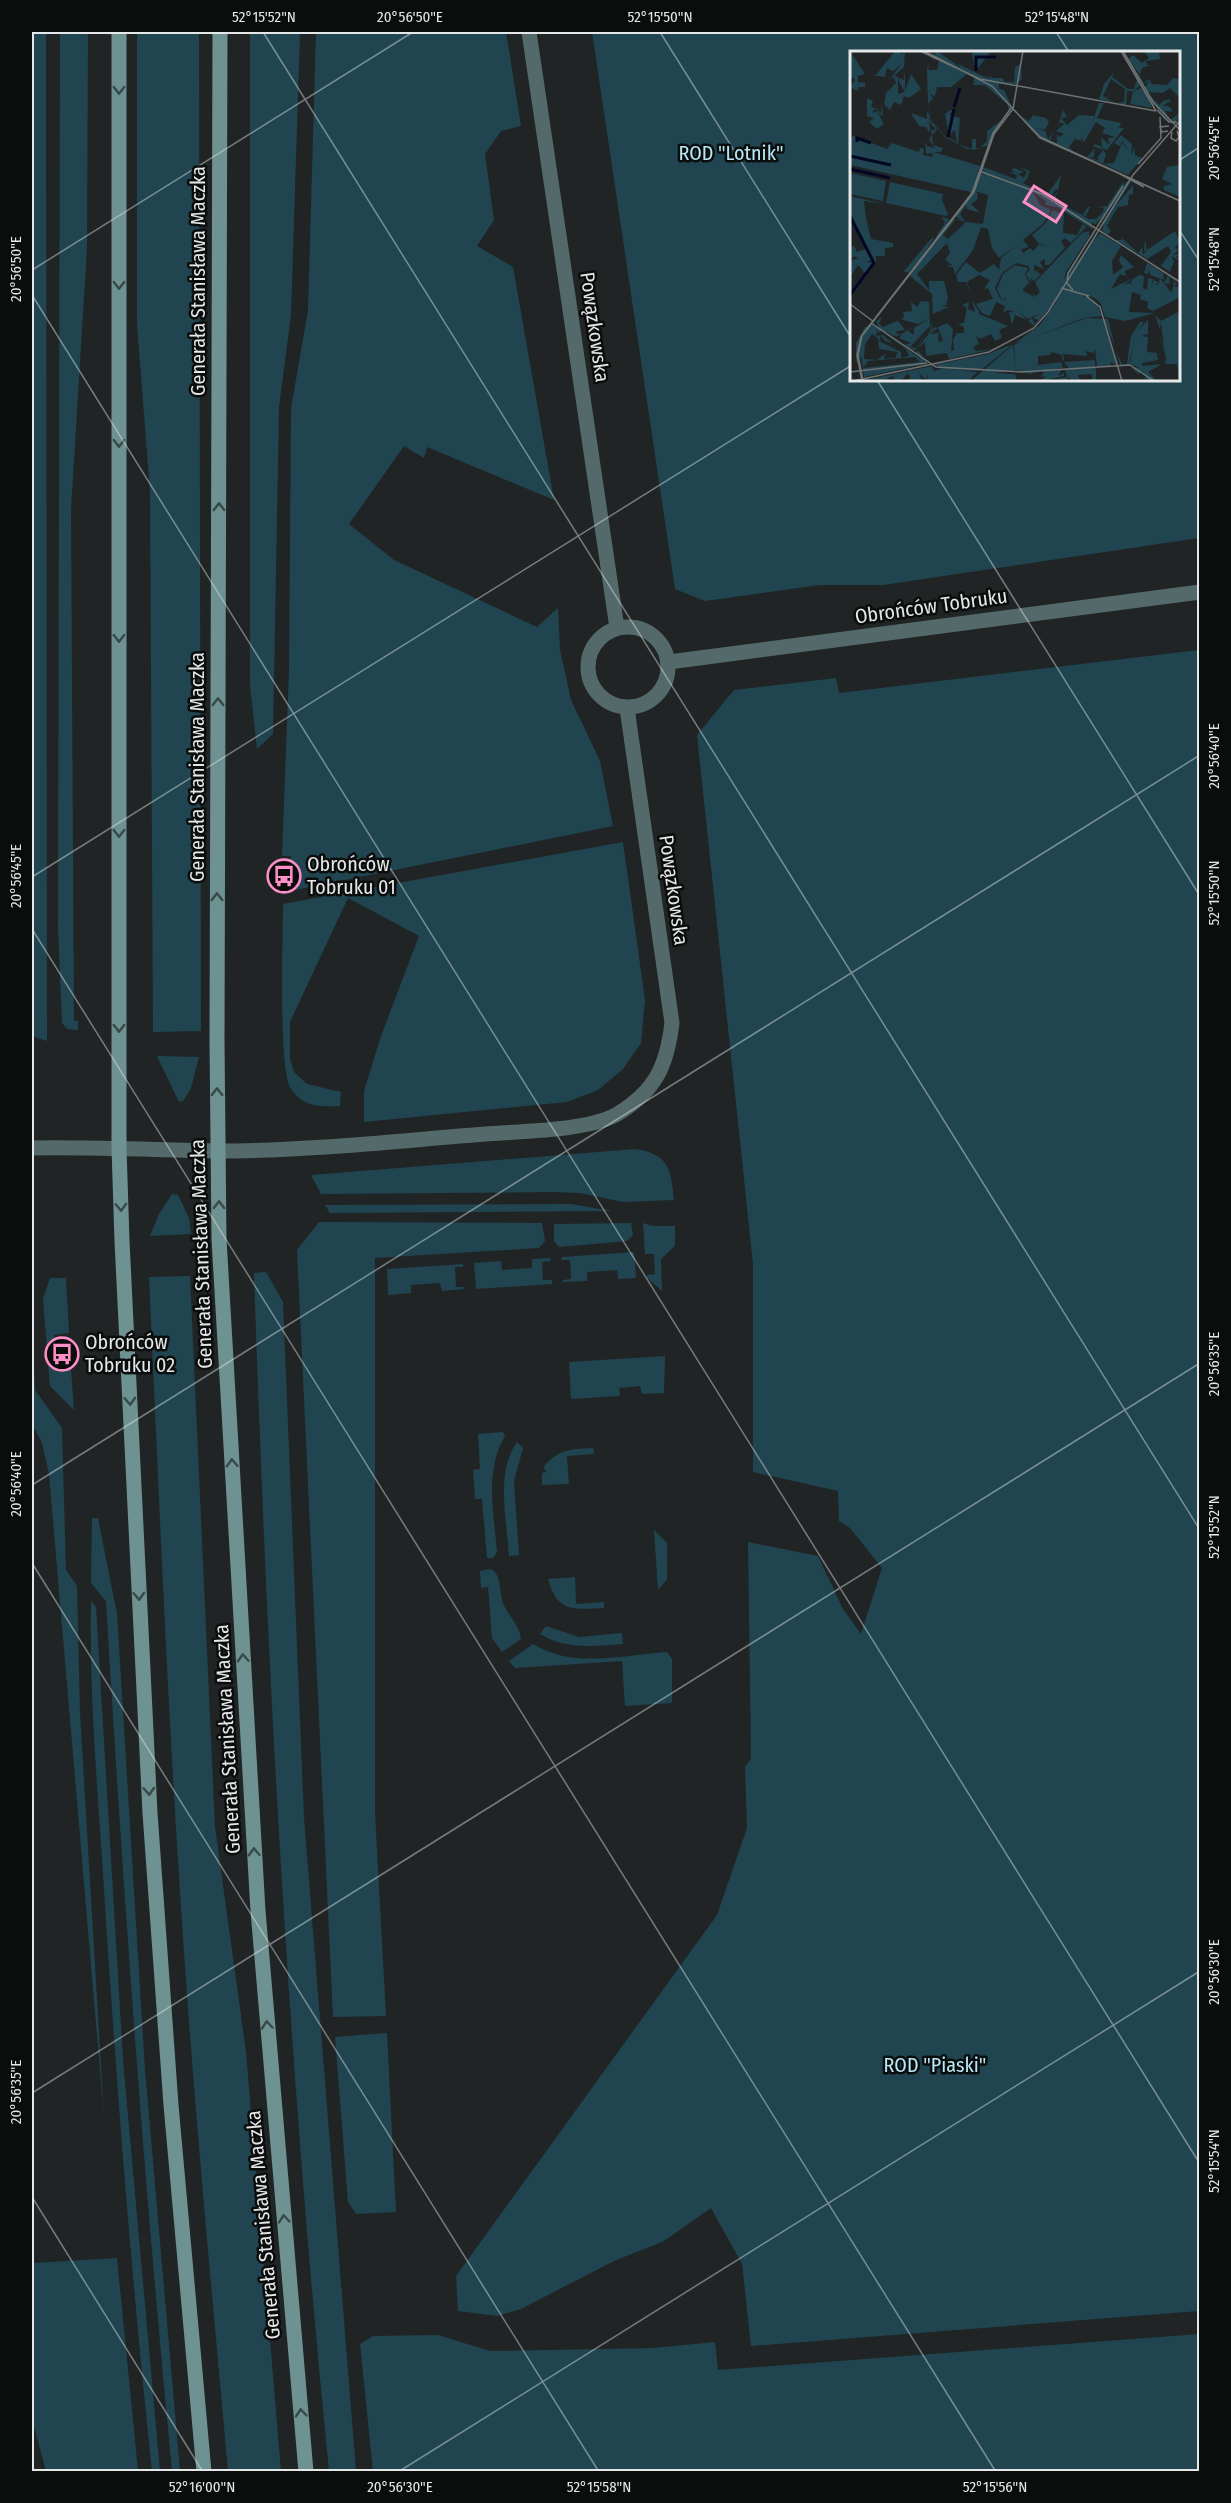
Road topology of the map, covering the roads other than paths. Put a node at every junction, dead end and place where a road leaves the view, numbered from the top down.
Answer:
1 (119, 32) edge
2 (220, 32) edge
3 (530, 32) edge
4 (1200, 592) edge
5 (617, 628) junction
6 (669, 662) junction
7 (627, 708) junction
8 (32, 1148) edge
9 (119, 1148) junction
10 (218, 1150) junction
11 (204, 2472) edge
12 (306, 2472) edge

1 -> 9 main road
10 -> 2 main road, Generała Stanisława Maczka
3 - 5 street, Powązkowska
4 - 6 street, Obrońców Tobruku
5 - 6 street
5 - 7 street
6 - 7 street
7 - 10 street, Powązkowska
8 - 9 street
9 - 10 street
9 -> 11 main road
12 -> 10 main road, Generała Stanisława Maczka

